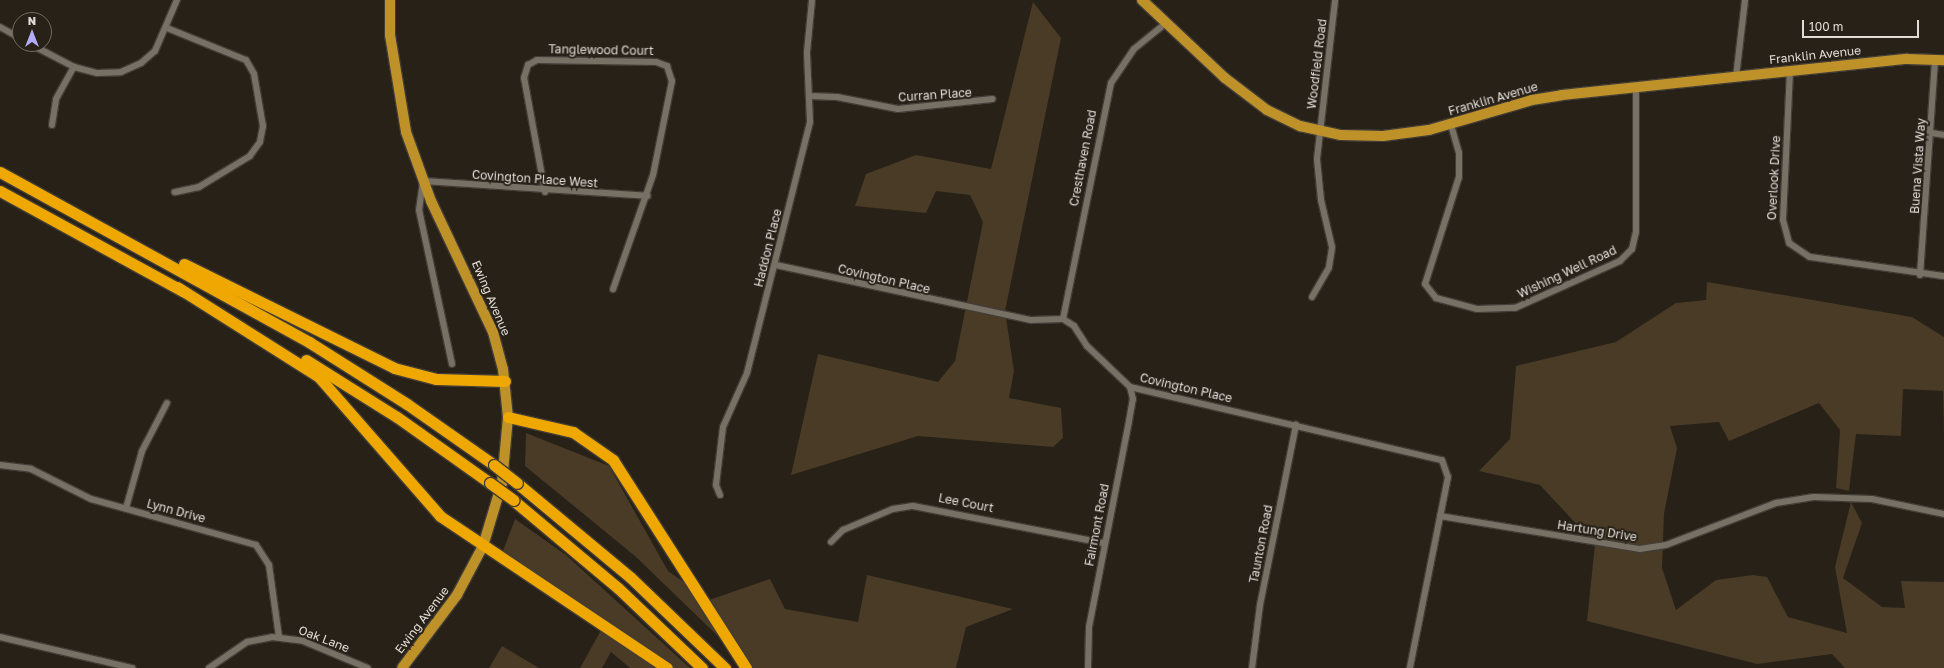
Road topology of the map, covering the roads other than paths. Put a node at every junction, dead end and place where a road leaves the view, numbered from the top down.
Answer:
1 (177, 0) edge
2 (390, 0) edge
3 (812, 0) edge
4 (1142, 0) edge
5 (1335, 0) edge
6 (1745, 0) edge
7 (1166, 23) junction
8 (0, 27) edge
9 (167, 28) junction
10 (12, 34) edge
11 (45, 52) edge
12 (1940, 59) edge
13 (74, 68) junction
14 (1790, 71) junction
15 (1736, 77) junction
16 (1636, 87) junction
17 (809, 96) junction
18 (992, 99) dead end
19 (52, 125) dead end
20 (1451, 125) junction
21 (1319, 131) junction
22 (1932, 133) junction
23 (1944, 135) edge
24 (0, 172) edge
25 (423, 181) junction
26 (0, 191) edge
27 (175, 192) dead end
28 (546, 192) junction
29 (647, 196) junction
30 (49, 198) junction
31 (776, 265) junction
32 (1920, 275) junction
33 (1944, 276) edge
34 (177, 287) junction
35 (613, 290) dead end
36 (1312, 297) dead end
37 (1063, 319) junction
38 (452, 364) dead end
39 (505, 381) junction
40 (1130, 387) junction
41 (167, 403) dead end
42 (508, 417) junction
43 (1296, 424) junction
44 (0, 465) edge
45 (720, 495) dead end
46 (126, 508) junction
47 (1944, 514) edge
48 (1440, 516) junction
49 (831, 542) dead end
50 (1104, 543) junction
51 (483, 546) junction
52 (0, 637) edge
53 (279, 637) junction
54 (132, 668) edge
55 (209, 668) edge
56 (368, 668) edge
57 (402, 668) edge
58 (667, 668) edge
59 (702, 668) edge
60 (725, 668) edge
61 (746, 668) edge
62 (1088, 668) edge
63 (1252, 668) edge
64 (1410, 668) edge

1 - 9 street
2 - 25 main road, Ewing Avenue
3 - 17 street, Haddon Place
4 - 7 main road, Franklin Avenue
5 - 21 street, Woodfield Road
6 - 15 street
7 - 21 main road, Franklin Avenue
7 - 37 street, Cresthaven Road
8 - 10 street
9 - 13 street
9 - 27 street
11 - 13 street
12 - 14 main road, Franklin Avenue
12 - 22 street, Buena Vista Way
13 - 19 street
14 - 15 main road, Franklin Avenue
14 - 32 street, Overlook Drive
15 - 16 main road, Franklin Avenue
16 - 20 main road, Franklin Avenue
16 - 20 street, Wishing Well Road
17 - 18 street, Curran Place
17 - 31 street, Haddon Place
20 - 21 main road, Franklin Avenue
21 - 36 street, Woodfield Road
22 - 23 street
22 - 32 street, Buena Vista Way
24 - 30 highway
25 - 28 street, Covington Place West
25 - 38 street, Ewing Avenue
25 - 39 main road, Ewing Avenue
26 - 34 highway
28 - 29 street, Covington Place West
28 - 29 street, Tanglewood Court
29 - 35 street, Tanglewood Court
30 - 39 highway
30 - 60 highway, bridge
31 - 37 street, Covington Place
31 - 45 street, Haddon Place
32 - 33 street, Overlook Drive
34 - 51 highway
34 - 59 highway, bridge
37 - 40 street, Covington Place
39 - 42 main road, Ewing Avenue
40 - 43 street, Covington Place
40 - 50 street, Fairmont Road
41 - 46 street
42 - 51 main road, Ewing Avenue
42 - 61 highway
43 - 48 street, Covington Place
43 - 63 street, Taunton Road
44 - 46 street, Lynn Drive
46 - 53 street, Lynn Drive
47 - 48 street, Hartung Drive
48 - 64 street
49 - 50 street, Lee Court
50 - 62 street, Fairmont Road
51 - 57 main road, Ewing Avenue
51 - 58 highway
52 - 54 street
53 - 55 street, Oak Lane
53 - 56 street, Oak Lane

